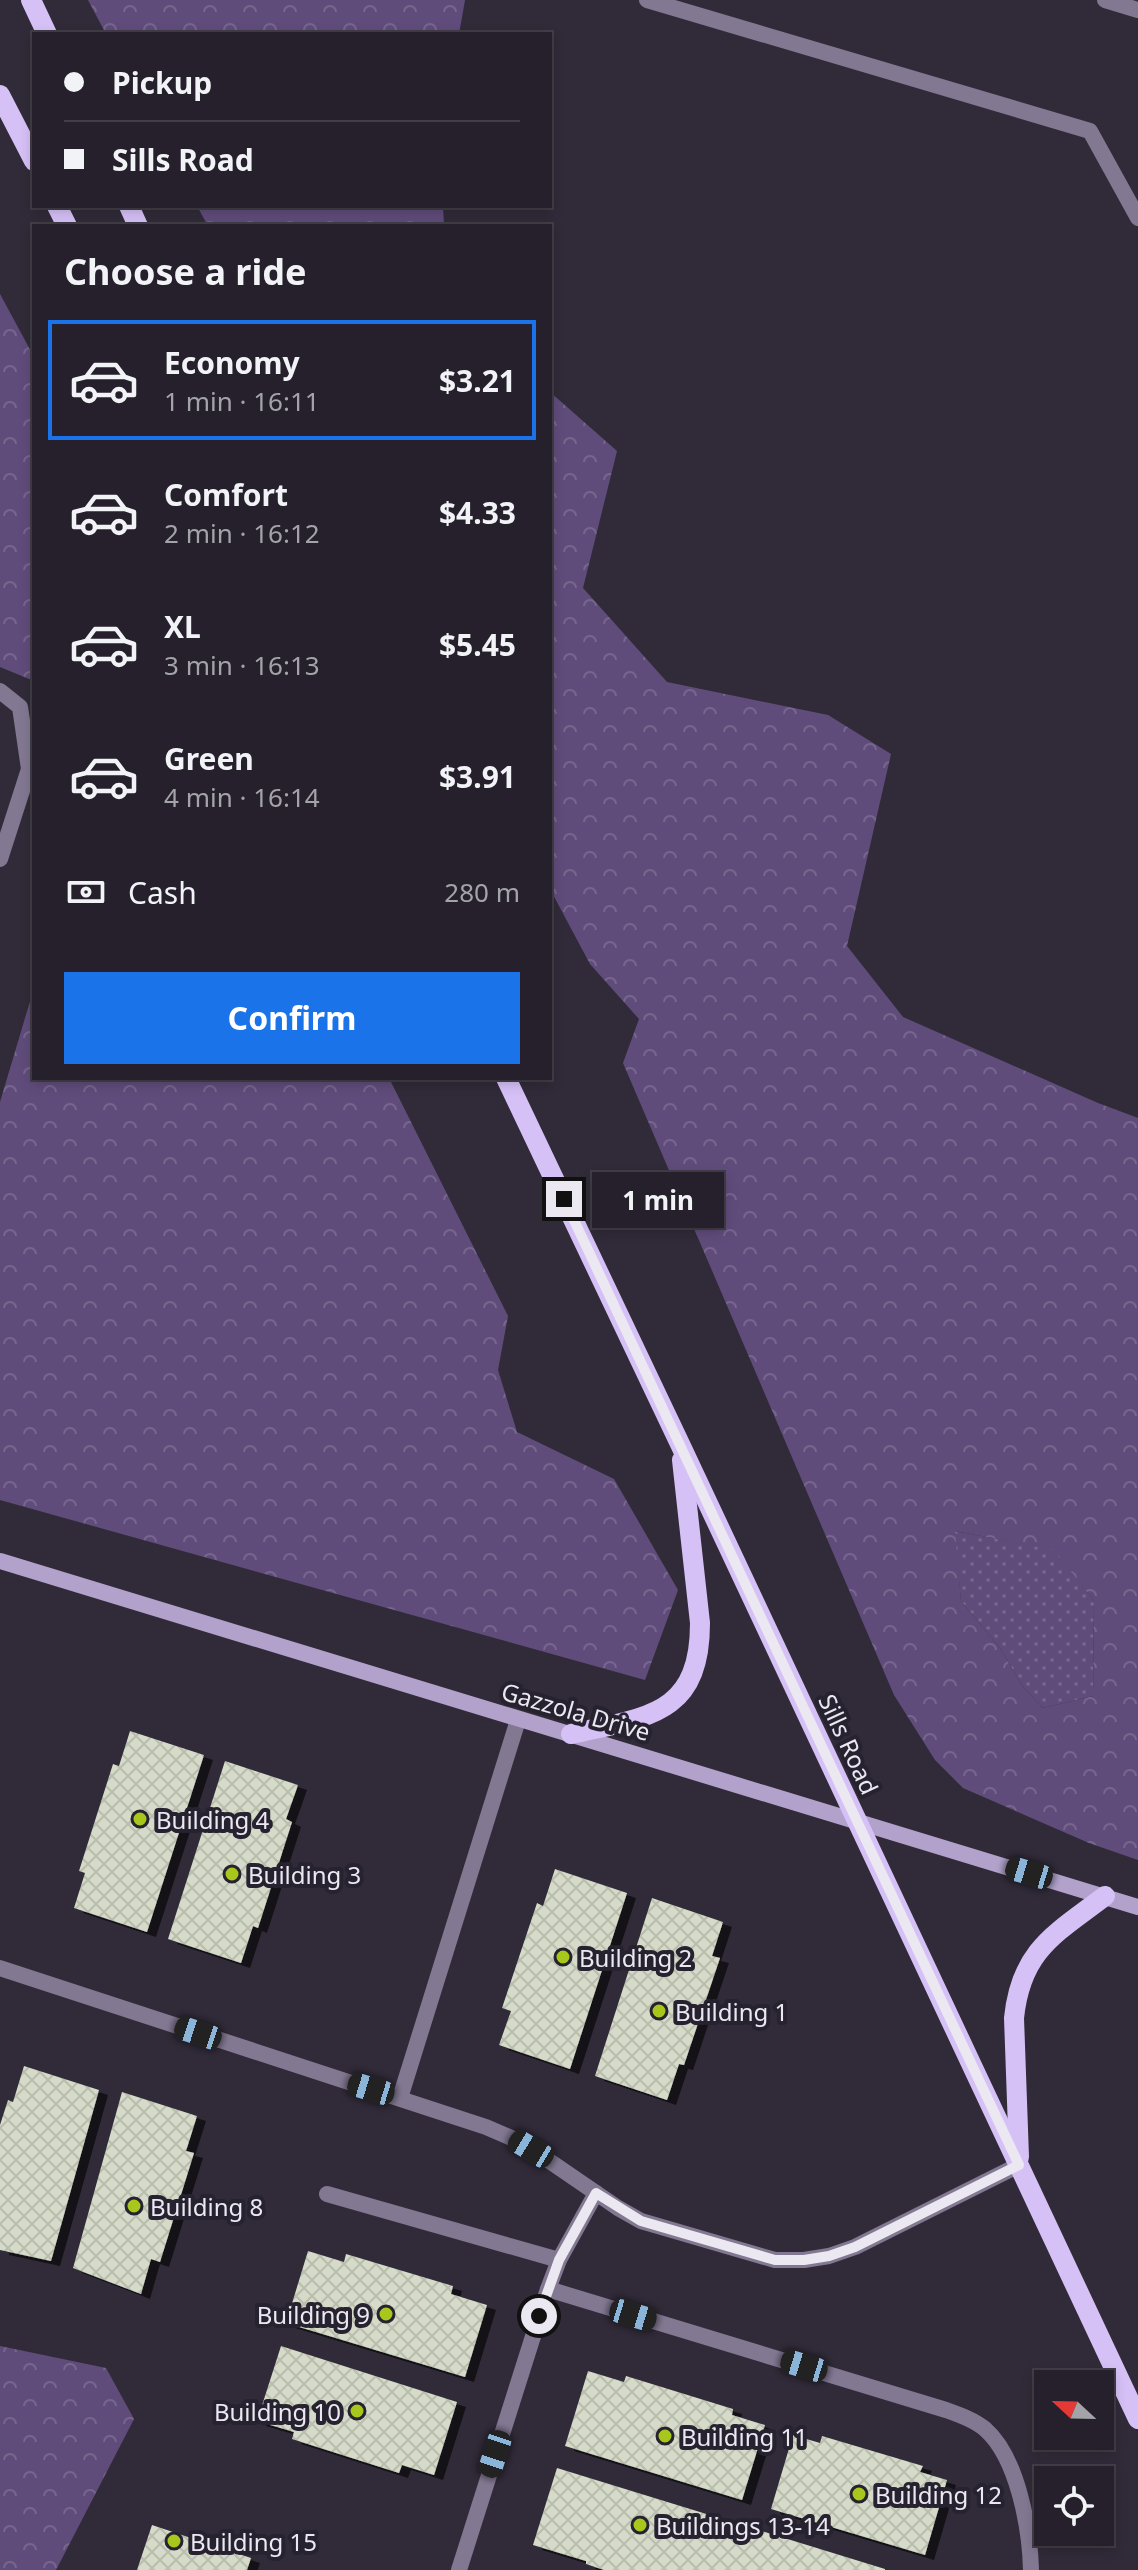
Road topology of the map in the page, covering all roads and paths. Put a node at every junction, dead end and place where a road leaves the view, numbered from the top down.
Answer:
1 (31, 0) edge
2 (647, 0) edge
3 (1105, 0) edge
4 (1138, 10) edge
5 (46, 32) edge
6 (0, 95) edge
7 (32, 157) edge
8 (1138, 218) edge
9 (0, 691) edge
10 (0, 859) edge
11 (509, 1082) edge
12 (680, 1444) junction
13 (0, 1561) edge
14 (518, 1720) junction
15 (571, 1734) junction
16 (856, 1820) junction
17 (1105, 1896) junction
18 (1138, 1907) edge
19 (0, 1968) edge
20 (400, 2098) junction
21 (1019, 2165) junction
22 (596, 2193) junction
23 (327, 2194) dead end
24 (559, 2260) junction
25 (548, 2289) junction
26 (1138, 2419) edge
27 (459, 2570) edge
28 (1031, 2570) edge

1 - 5 main road
2 - 8 street
3 - 4 street
6 - 7 main road
9 - 10 street
11 - 12 main road, Sills Road
12 - 15 main road
12 - 16 main road, Sills Road
13 - 14 street, Gazzola Drive
14 - 15 street, Gazzola Drive
14 - 20 street
15 - 16 street, Gazzola Drive
16 - 17 street, Gazzola Drive
16 - 21 main road, Sills Road
17 - 18 street, Gazzola Drive
17 - 21 main road
19 - 20 street
20 - 22 street
21 - 22 street
21 - 26 main road, Sills Road
22 - 24 street
23 - 24 street
24 - 25 street
25 - 27 street
25 - 28 street

